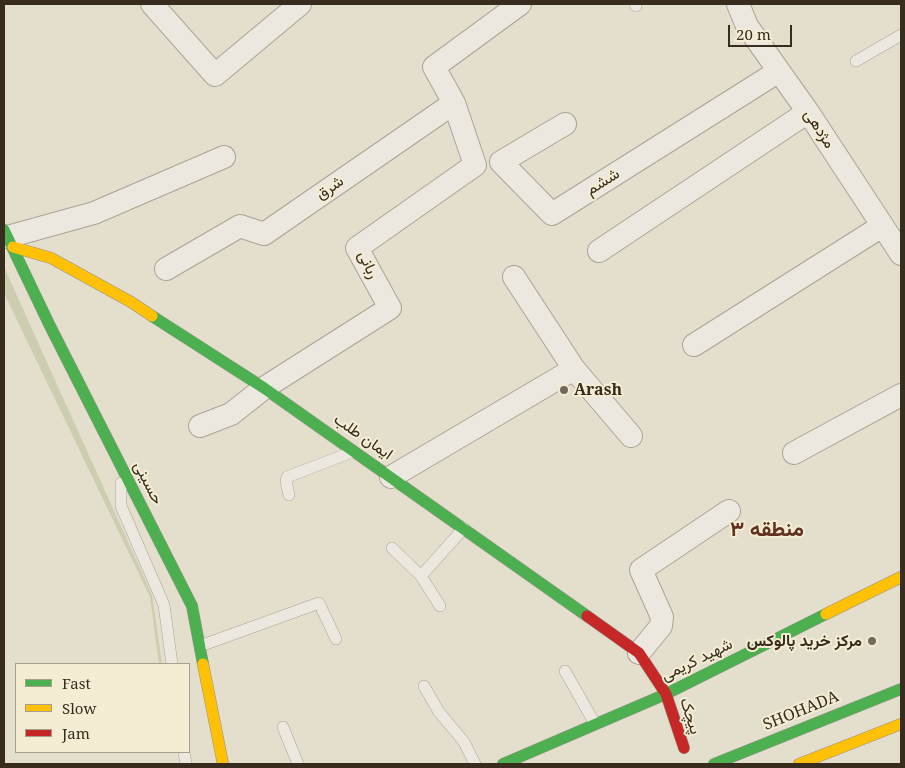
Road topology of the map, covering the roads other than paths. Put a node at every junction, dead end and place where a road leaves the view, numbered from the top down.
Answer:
1 (152, 4) edge
2 (300, 4) edge
3 (520, 4) edge
4 (738, 4) edge
5 (901, 35) edge
6 (856, 61) dead end
7 (779, 71) junction
8 (454, 103) junction
9 (808, 112) junction
10 (566, 124) dead end
11 (224, 157) dead end
12 (882, 226) junction
13 (8, 238) edge
14 (599, 251) dead end
15 (901, 254) edge
16 (166, 269) dead end
17 (514, 277) dead end
18 (694, 345) dead end
19 (574, 369) junction
20 (264, 388) junction
21 (901, 395) edge
22 (200, 426) dead end
23 (631, 436) dead end
24 (354, 451) junction
25 (794, 453) dead end
26 (121, 466) junction
27 (391, 476) junction
28 (289, 495) dead end
29 (729, 511) dead end
30 (464, 528) junction
31 (392, 548) dead end
32 (421, 576) junction
33 (901, 577) edge
34 (440, 606) dead end
35 (336, 639) dead end
36 (200, 646) junction
37 (639, 653) junction
38 (172, 663) edge
39 (565, 671) dead end
40 (424, 686) dead end
41 (901, 689) edge
42 (666, 694) junction
43 (595, 724) junction
44 (901, 724) edge
45 (283, 727) dead end
46 (684, 748) dead end
47 (223, 764) edge
48 (298, 764) edge
49 (475, 764) edge
50 (503, 764) edge
51 (714, 764) edge
52 (799, 764) edge

1 - 2 street
3 - 8 street
4 - 7 street, مژدهی
5 - 6 lane
7 - 9 street, مژدهی
7 - 10 street, ششم
8 - 16 street, شرق
8 - 20 street, ربانی
9 - 12 street, مژدهی
9 - 14 street
11 - 13 street
12 - 15 street, مژدهی
12 - 18 street
13 - 20 street, ایمان طلب
13 - 26 street, حسینی
17 - 19 street
19 - 23 street
19 - 27 street
20 - 22 street
20 - 24 street, ایمان طلب
21 - 25 street
24 - 27 street, ایمان طلب
24 - 28 lane
26 - 36 street, حسینی
26 - 38 lane
27 - 30 street, ایمان طلب
29 - 37 street
30 - 32 lane
30 - 37 street, ایمان طلب
31 - 32 lane
32 - 34 lane
33 - 42 street, شهید کریمی
35 - 36 lane
36 - 47 street, حسینی
37 - 42 street, ایمان طلب
39 - 43 lane
40 - 49 lane
41 - 51 street, SHOHADA
42 - 43 street, شهید کریمی
42 - 46 street, پیچک
43 - 50 street, شهید کریمی
44 - 52 street
45 - 48 lane

